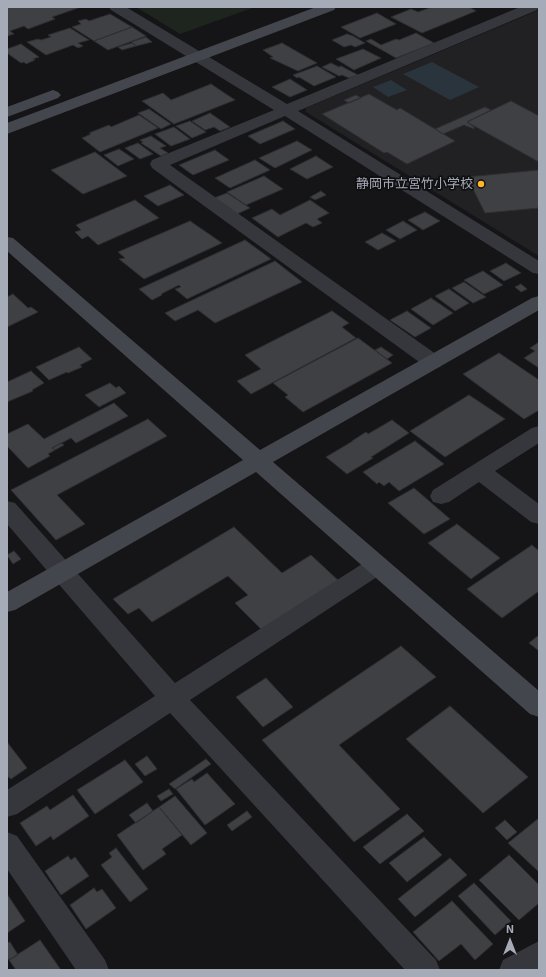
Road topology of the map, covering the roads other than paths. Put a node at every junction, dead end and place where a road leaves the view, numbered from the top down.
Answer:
1 (116, 7) edge
2 (290, 7) edge
3 (329, 7) edge
4 (498, 7) edge
5 (532, 7) edge
6 (514, 14) junction
7 (246, 23) dead end
8 (181, 48) junction
9 (197, 49) junction
10 (167, 53) dead end
11 (65, 91) dead end
12 (287, 111) junction
13 (7, 112) edge
14 (7, 129) edge
15 (7, 242) edge
16 (539, 269) edge
17 (539, 302) edge
18 (433, 362) junction
19 (539, 433) edge
20 (258, 461) junction
21 (480, 471) junction
22 (441, 496) dead end
23 (7, 510) edge
24 (539, 516) edge
25 (378, 565) junction
26 (62, 571) junction
27 (7, 603) edge
28 (172, 698) junction
29 (539, 706) edge
30 (7, 805) edge
31 (7, 845) edge
32 (539, 956) edge
33 (88, 968) edge
34 (425, 970) edge
35 (514, 970) edge

1 - 8 street
2 - 7 street
3 - 9 street
4 - 6 street
5 - 6 street
6 - 12 street
8 - 9 street
8 - 10 street
9 - 12 street
9 - 14 street
11 - 13 street
12 - 16 street
12 - 18 street
15 - 20 street
17 - 18 street
18 - 20 street
19 - 21 street
20 - 25 street
20 - 26 street
21 - 22 street
21 - 24 street
23 - 26 street
25 - 28 street
25 - 29 street
26 - 27 street
26 - 28 street
28 - 30 street
28 - 34 street
31 - 33 street
32 - 35 street

